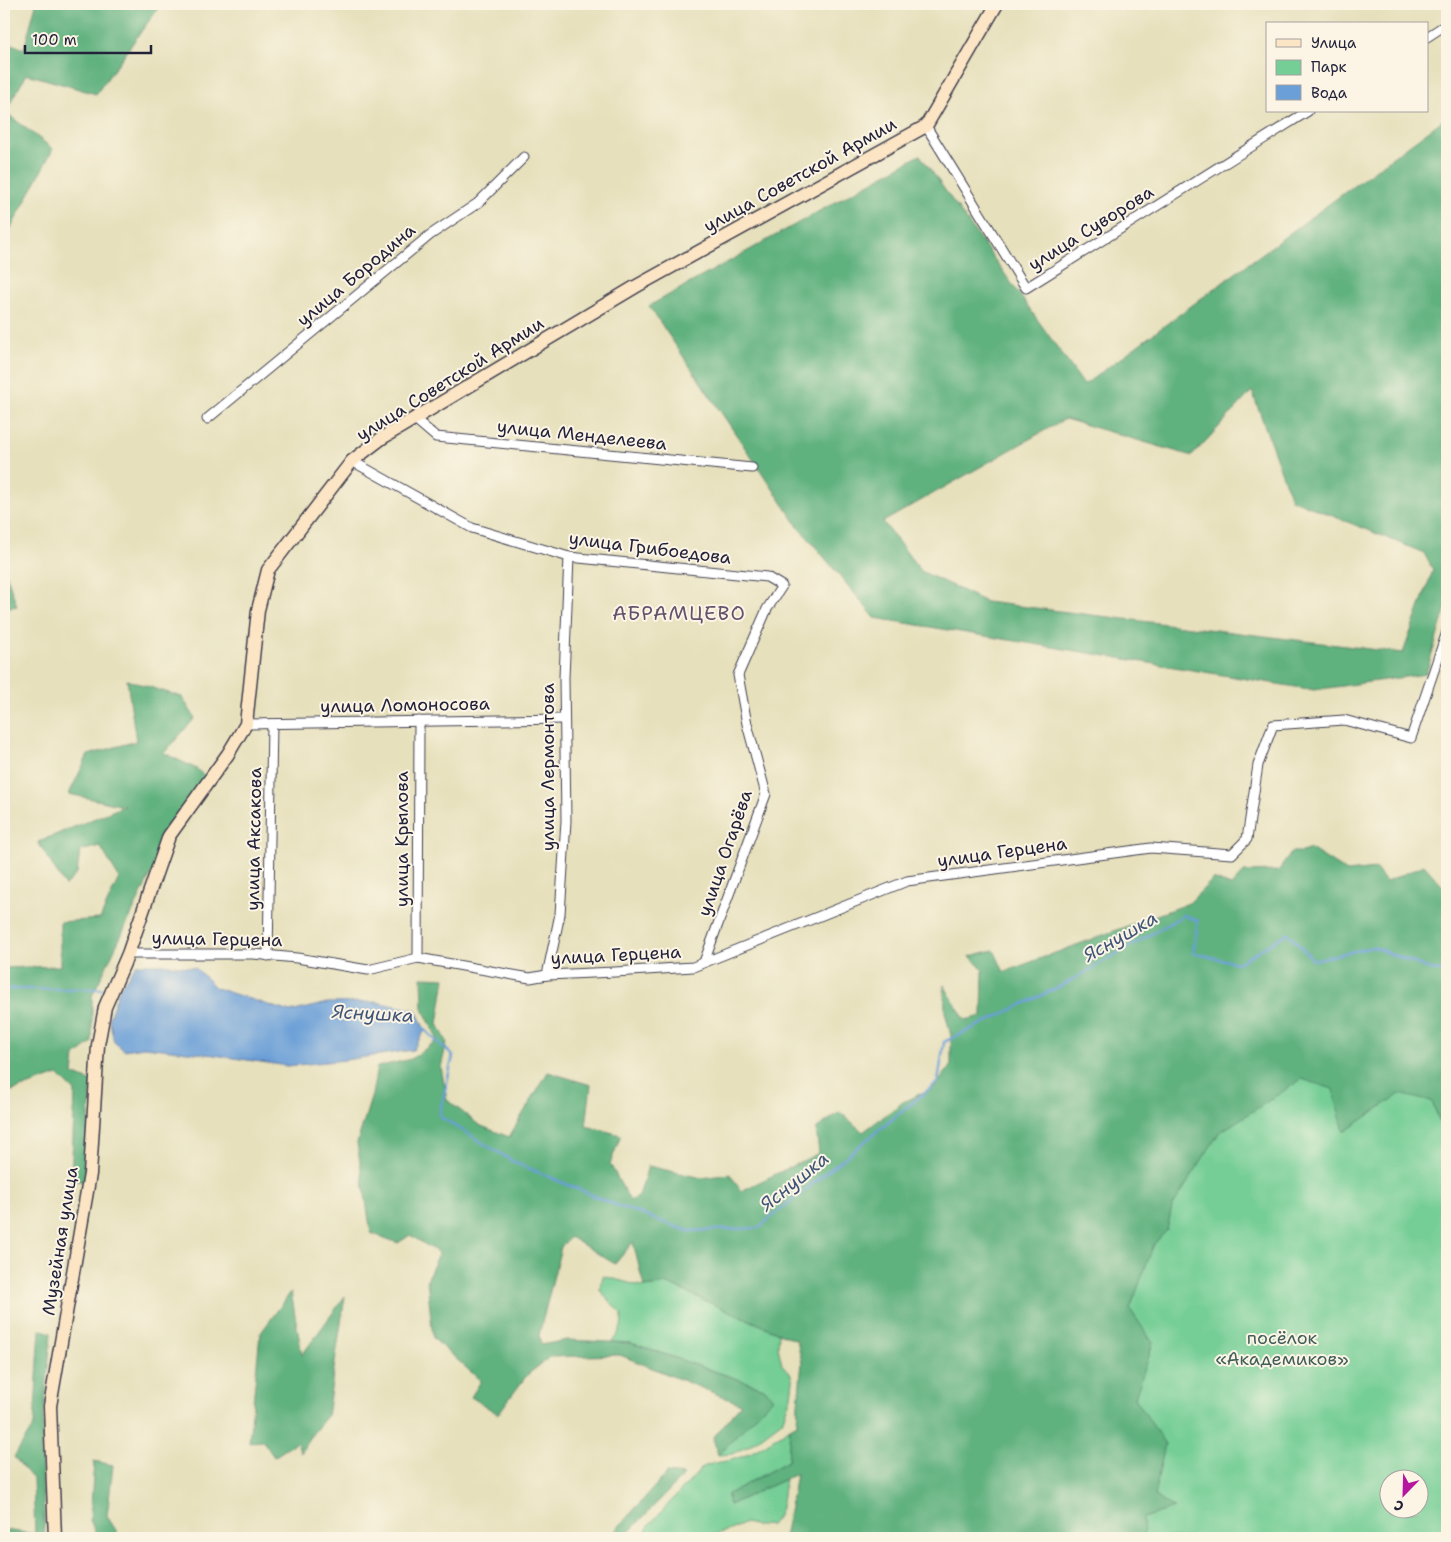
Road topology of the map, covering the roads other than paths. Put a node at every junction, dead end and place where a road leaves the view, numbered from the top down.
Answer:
1 (997, 4) edge
2 (1447, 24) edge
3 (1428, 36) edge
4 (1306, 112) edge
5 (926, 126) junction
6 (524, 157) dead end
7 (207, 419) dead end
8 (415, 419) junction
9 (352, 461) junction
10 (752, 468) dead end
11 (569, 557) junction
12 (782, 586) joint
13 (1447, 632) edge
14 (564, 719) junction
15 (419, 721) junction
16 (246, 724) junction
17 (272, 724) junction
18 (128, 954) junction
19 (268, 956) junction
20 (418, 958) junction
21 (704, 962) junction
22 (548, 975) junction
23 (55, 1538) edge

1 - 5 street, улица Советской Армии
2 - 3 street
4 - 5 street, улица Суворова
5 - 8 street, улица Советской Армии
6 - 7 street, улица Бородина
8 - 9 street, улица Советской Армии
8 - 10 street, улица Менделеева
9 - 11 street, улица Грибоедова
9 - 16 street, улица Советской Армии
11 - 12 street, улица Грибоедова
11 - 14 street, улица Лермонтова
12 - 21 street, улица Огарёва
13 - 21 street, улица Герцена
14 - 15 street, улица Ломоносова
14 - 22 street, улица Лермонтова
15 - 17 street, улица Ломоносова
15 - 20 street, улица Крылова
16 - 17 street, улица Ломоносова
16 - 18 street, улица Советской Армии
17 - 19 street, улица Аксакова
18 - 19 street, улица Герцена
18 - 23 street, Музейная улица
19 - 20 street, улица Герцена
20 - 22 street, улица Герцена
21 - 22 street, улица Герцена

